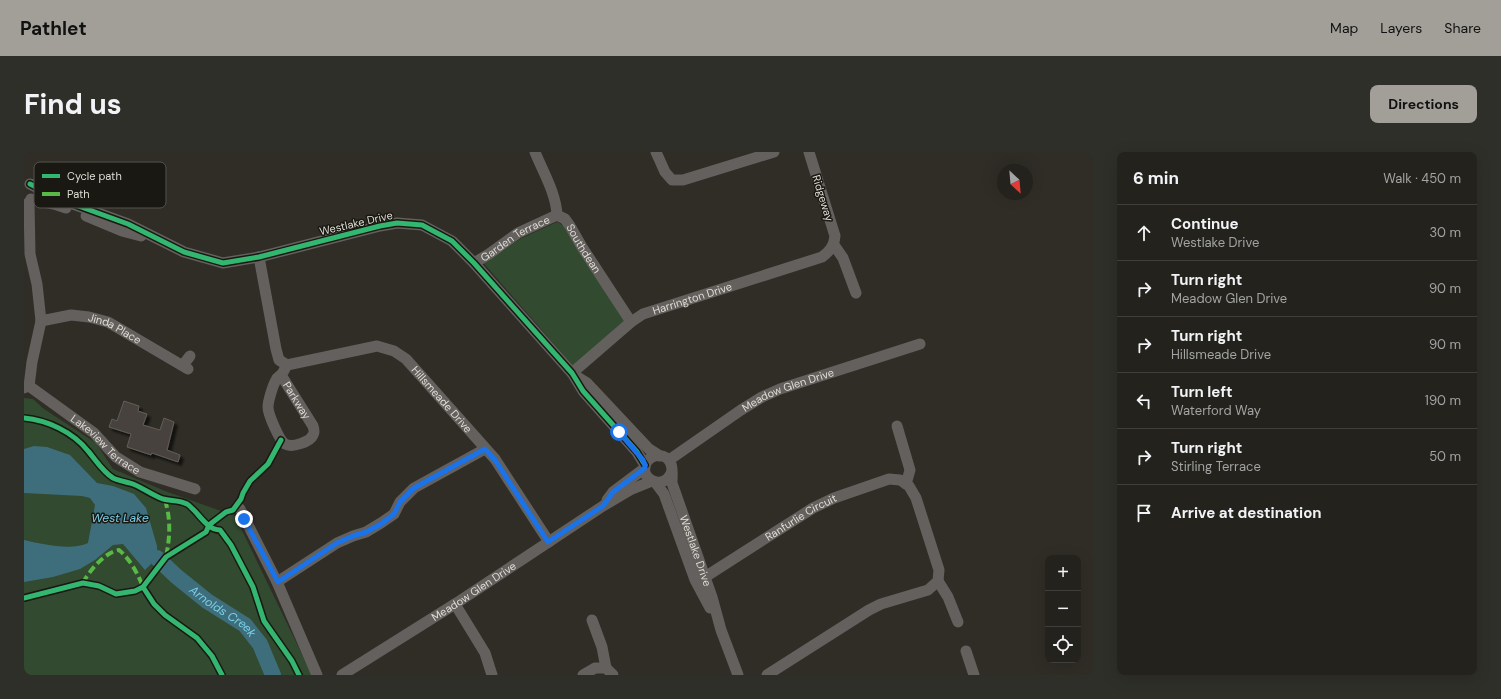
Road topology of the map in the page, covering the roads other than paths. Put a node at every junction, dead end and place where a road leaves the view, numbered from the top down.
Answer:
1 (535, 152) edge
2 (656, 152) edge
3 (774, 152) edge
4 (809, 152) edge
5 (26, 180) edge
6 (28, 202) edge
7 (64, 208) edge
8 (84, 208) edge
9 (557, 215) junction
10 (24, 225) edge
11 (30, 240) junction
12 (161, 240) junction
13 (831, 248) junction
14 (260, 257) junction
15 (474, 263) junction
16 (856, 293) dead end
17 (41, 321) junction
18 (631, 322) junction
19 (920, 344) dead end
20 (190, 356) dead end
21 (284, 370) junction
22 (572, 373) junction
23 (27, 387) edge
24 (897, 426) dead end
25 (485, 449) junction
26 (667, 462) junction
27 (645, 466) junction
28 (654, 482) junction
29 (906, 484) junction
30 (195, 489) dead end
31 (603, 506) junction
32 (240, 510) dead end
33 (548, 542) junction
34 (705, 577) junction
35 (938, 581) junction
36 (278, 582) junction
37 (454, 604) junction
38 (592, 620) dead end
39 (958, 622) dead end
40 (721, 630) junction
41 (966, 651) dead end
42 (609, 671) edge
43 (317, 675) edge
44 (342, 675) edge
45 (492, 675) edge
46 (583, 675) edge
47 (738, 675) edge
48 (767, 675) edge
49 (974, 675) edge

1 - 9 street, Southdean
2 - 3 street
4 - 13 street, Ridgeway
5 - 6 street
6 - 11 street
7 - 12 street, Westlake Drive
8 - 12 street, Westlake Drive
9 - 15 street, Garden Terrace
9 - 18 street, Southdean
10 - 11 street
11 - 17 street
12 - 14 street, Westlake Drive
13 - 16 street, Ridgeway
13 - 18 street, Harrington Drive
14 - 15 street, Westlake Drive
14 - 21 street, Parkway
15 - 22 street, Westlake Drive
17 - 20 street, Jinda Place
17 - 23 street
18 - 22 street, Harrington Drive
19 - 26 street, Meadow Glen Drive
21 - 21 street, Parkway
21 - 25 street, Hillsmeade Drive
22 - 26 street, Westlake Drive
22 - 27 street, Westlake Drive
23 - 30 street, Lakeview Terrace
24 - 29 street
25 - 33 street, Hillsmeade Drive
25 - 36 street
26 - 27 street, Meadow Glen Drive
26 - 28 street, Meadow Glen Drive
26 - 34 street, Westlake Drive
27 - 28 street, Westlake Drive
27 - 31 street, Meadow Glen Drive
28 - 31 street, Meadow Glen Drive
28 - 40 street, Westlake Drive
29 - 34 street, Ranfurlie Circuit
29 - 35 street
31 - 33 street, Meadow Glen Drive
32 - 36 street
33 - 37 street, Meadow Glen Drive
34 - 40 street, Westlake Drive
35 - 39 street
35 - 48 street
36 - 43 street
37 - 44 street, Meadow Glen Drive
37 - 45 street
38 - 42 street
40 - 47 street, Westlake Drive
41 - 49 street
42 - 46 street

